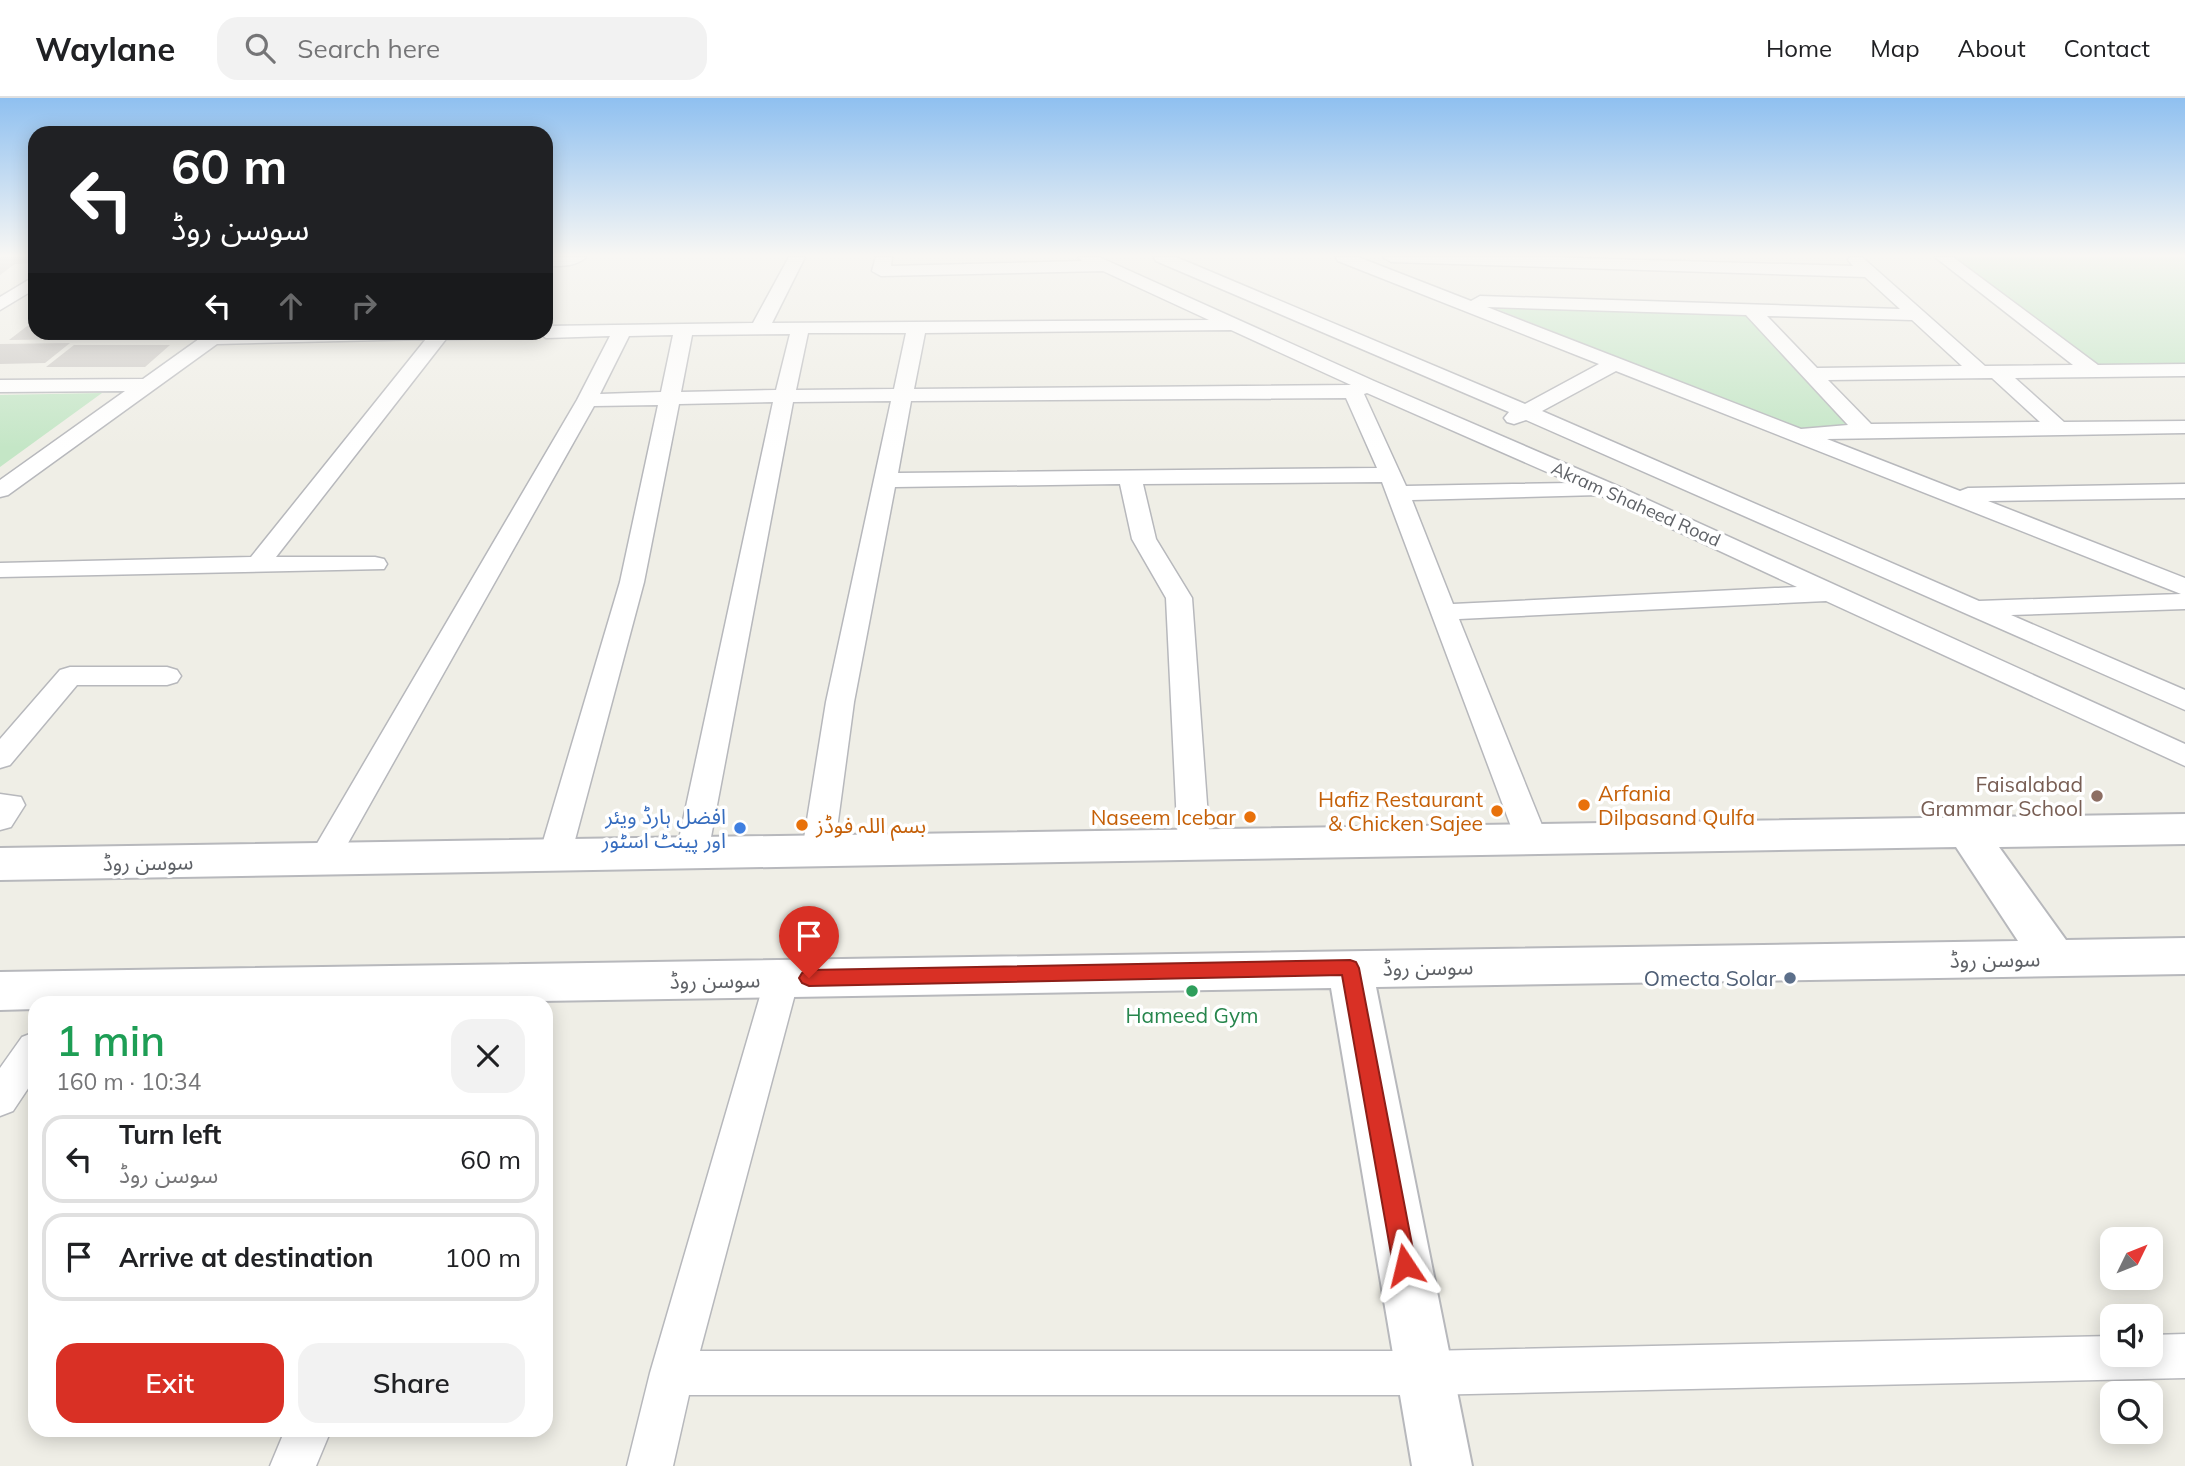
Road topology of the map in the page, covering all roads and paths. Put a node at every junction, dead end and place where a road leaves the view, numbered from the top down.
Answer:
1 (764, 321) edge
2 (1227, 321) edge
3 (1312, 321) edge
4 (1507, 321) edge
5 (1761, 321) edge
6 (1924, 321) edge
7 (2027, 321) edge
8 (1236, 325) junction
9 (761, 327) junction
10 (684, 328) junction
11 (800, 329) junction
12 (916, 329) junction
13 (623, 330) junction
14 (553, 332) edge
15 (210, 340) edge
16 (435, 340) edge
17 (1616, 363) junction
18 (2185, 370) edge
19 (2093, 371) junction
20 (1989, 373) junction
21 (1812, 374) junction
22 (147, 385) junction
23 (0, 386) edge
24 (1360, 388) junction
25 (784, 396) junction
26 (902, 396) junction
27 (669, 397) junction
28 (587, 400) junction
29 (1526, 412) junction
30 (2185, 427) edge
31 (2060, 429) junction
32 (1866, 430) junction
33 (1798, 434) junction
34 (1481, 436) junction
35 (1130, 478) junction
36 (886, 480) junction
37 (1395, 484) junction
38 (1605, 489) junction
39 (0, 491) edge
40 (2185, 491) edge
41 (1954, 495) junction
42 (257, 564) junction
43 (375, 564) dead end
44 (0, 570) edge
45 (2185, 587) edge
46 (1833, 593) junction
47 (2185, 601) edge
48 (1974, 608) junction
49 (1444, 612) junction
50 (167, 676) dead end
51 (2185, 701) edge
52 (2185, 756) edge
53 (0, 758) edge
54 (0, 805) edge
55 (0, 819) edge
56 (2185, 829) edge
57 (1967, 833) junction
58 (1532, 840) junction
59 (1194, 845) junction
60 (818, 851) junction
61 (692, 853) junction
62 (555, 855) junction
63 (323, 860) junction
64 (0, 864) edge
65 (2185, 956) edge
66 (2054, 958) junction
67 (1350, 968) junction
68 (782, 979) junction
69 (0, 991) edge
70 (485, 994) edge
71 (59, 996) edge
72 (209, 996) edge
73 (28, 1058) edge
74 (0, 1099) edge
75 (2185, 1356) edge
76 (672, 1373) junction
77 (1424, 1373) junction
78 (305, 1437) edge
79 (293, 1466) edge
80 (650, 1466) edge
81 (1442, 1466) edge

1 - 9 street
2 - 8 street, Akram Shaheed Road
3 - 29 street, Akram Shaheed Road
4 - 17 street
5 - 21 street
6 - 20 street
7 - 19 street
8 - 12 street
8 - 24 street, Akram Shaheed Road
9 - 10 street
9 - 11 street
10 - 13 street
10 - 27 street
11 - 12 street
11 - 25 street
12 - 26 street
13 - 14 street
13 - 28 street
15 - 22 street
16 - 42 street
17 - 29 street
17 - 33 street
18 - 19 street
19 - 20 street
20 - 21 street
20 - 31 street
21 - 32 street
22 - 23 street
22 - 39 street
24 - 26 street
24 - 34 street, Akram Shaheed Road
24 - 37 street
25 - 26 street
25 - 27 street
25 - 61 street
26 - 36 street
27 - 28 street
27 - 62 street
28 - 63 street
29 - 34 street
29 - 48 street, Akram Shaheed Road
30 - 31 street
31 - 32 street
32 - 33 street
33 - 41 street
34 - 38 street, Akram Shaheed Road
35 - 36 street
35 - 37 street
35 - 59 street
36 - 60 street
37 - 38 street
37 - 49 street
38 - 46 street, Akram Shaheed Road
40 - 41 street
41 - 45 street
42 - 43 street
42 - 44 street
46 - 49 street
46 - 52 street, Akram Shaheed Road
47 - 48 street
48 - 51 street, Akram Shaheed Road
49 - 58 street
50 - 53 street
54 - 55 street
56 - 57 street, سوسن روڈ
57 - 58 street, سوسن روڈ
57 - 66 street
58 - 59 street, سوسن روڈ
59 - 60 street, سوسن روڈ
60 - 61 street, سوسن روڈ
61 - 62 street, سوسن روڈ
62 - 63 street, سوسن روڈ
63 - 64 street, سوسن روڈ
65 - 66 street, سوسن روڈ
66 - 67 street, سوسن روڈ
67 - 68 street, سوسن روڈ
67 - 77 street
68 - 70 street, سوسن روڈ
68 - 76 street
69 - 71 street, سوسن روڈ
70 - 72 street, سوسن روڈ
73 - 74 street
75 - 77 street
76 - 77 street
76 - 80 street
77 - 81 street
78 - 79 street

